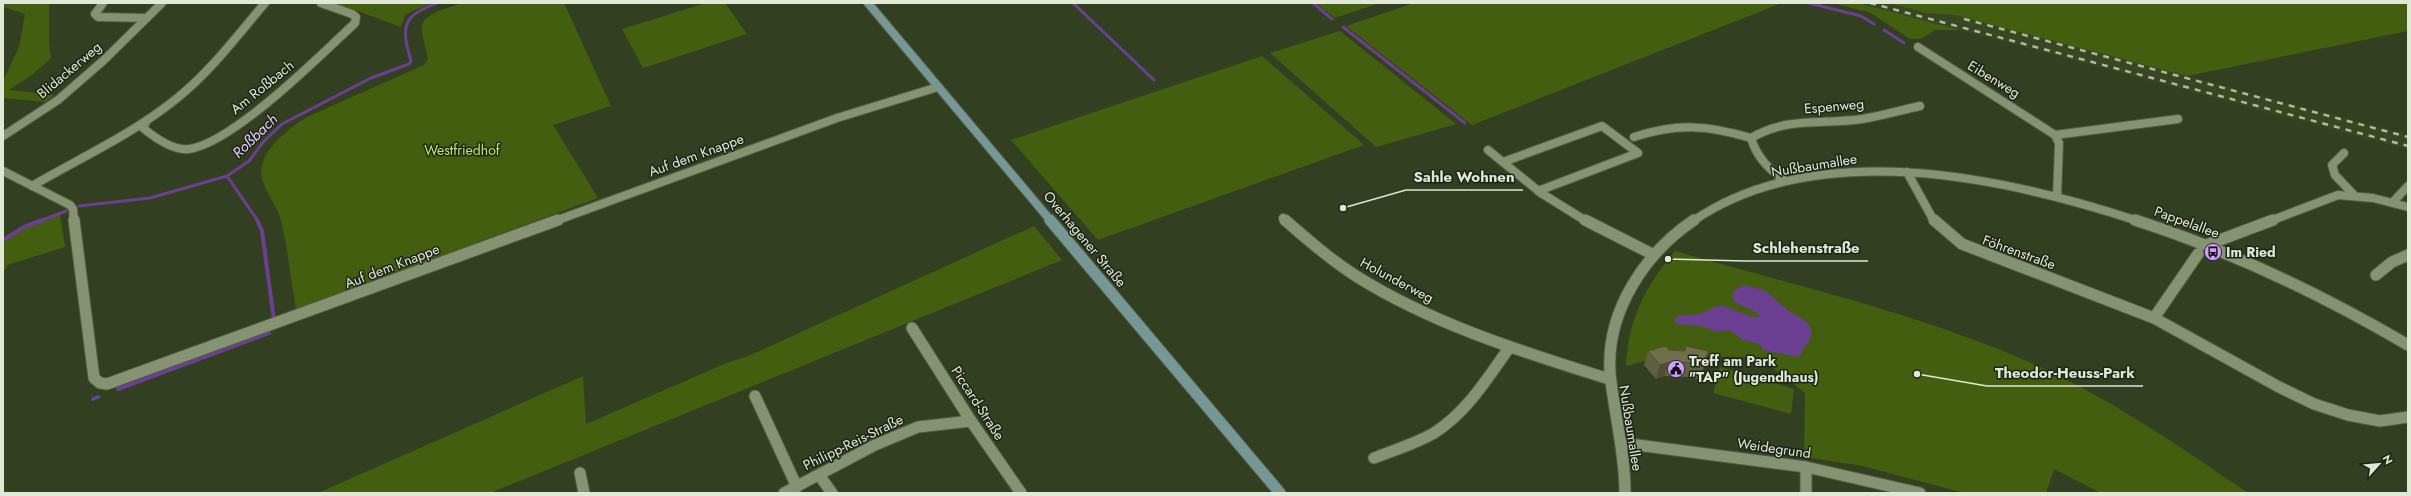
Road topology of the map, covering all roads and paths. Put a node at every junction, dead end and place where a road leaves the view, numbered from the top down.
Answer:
1 (103, 3) edge
2 (162, 3) edge
3 (266, 3) edge
4 (320, 3) edge
5 (868, 3) edge
6 (147, 18) junction
7 (1918, 46) dead end
8 (938, 87) junction
9 (1920, 106) dead end
10 (2178, 119) dead end
11 (147, 120) junction
12 (2055, 135) junction
13 (3, 136) edge
14 (1634, 137) dead end
15 (1751, 138) junction
16 (1488, 150) dead end
17 (2344, 152) dead end
18 (1503, 162) junction
19 (3, 171) edge
20 (1907, 172) junction
21 (1785, 181) junction
22 (32, 186) junction
23 (2408, 186) edge
24 (1538, 191) junction
25 (2353, 194) junction
26 (2057, 196) junction
27 (2393, 202) junction
28 (2408, 207) edge
29 (1282, 218) dead end
30 (2209, 244) junction
31 (1652, 254) junction
32 (2198, 254) dead end
33 (2408, 255) edge
34 (2376, 275) dead end
35 (2154, 318) junction
36 (912, 328) dead end
37 (2408, 345) edge
38 (1509, 348) junction
39 (1609, 379) junction
40 (755, 396) dead end
41 (2408, 417) edge
42 (971, 421) junction
43 (1622, 443) junction
44 (1374, 458) dead end
45 (1806, 467) junction
46 (580, 473) dead end
47 (819, 475) junction
48 (797, 486) junction
49 (584, 493) edge
50 (784, 493) edge
51 (832, 493) edge
52 (1021, 493) edge
53 (1280, 493) edge
54 (1625, 493) edge
55 (1806, 493) edge
56 (1920, 493) edge

1 - 6 street
2 - 6 street, Blidackerweg
3 - 11 street
4 - 11 street, Am Roßbach
5 - 8 main road, Overhagener Straße
6 - 13 street, Blidackerweg
7 - 12 street, Eibenweg
8 - 22 street, Auf dem Knappe
8 - 53 main road, Overhagener Straße
9 - 15 street, Espenweg
10 - 12 street
11 - 22 street
12 - 26 street
14 - 15 street
15 - 21 street
16 - 18 street
17 - 25 street
18 - 24 street
18 - 24 street
19 - 22 street, Auf dem Knappe
20 - 21 street, Nußbaumallee
20 - 26 street, Nußbaumallee
20 - 35 street, Föhrenstraße
21 - 31 street, Nußbaumallee
23 - 27 street
24 - 31 street
25 - 27 street
25 - 30 street
26 - 30 street, Pappelallee
27 - 28 street
29 - 38 street, Holunderweg
30 - 37 street, Pappelallee
31 - 39 street, Nußbaumallee
32 - 35 street
33 - 34 street
35 - 41 street, Föhrenstraße
36 - 42 street, Piccard-Straße
38 - 39 street, Holunderweg
38 - 44 street
39 - 43 street, Nußbaumallee
40 - 48 street, Philipp-Reis-Straße
42 - 47 street, Philipp-Reis-Straße
42 - 52 street, Piccard-Straße
43 - 45 street, Weidegrund
43 - 54 street, Nußbaumallee
45 - 55 street
45 - 56 street, Weidegrund
46 - 49 street
47 - 48 street, Philipp-Reis-Straße
47 - 51 street
48 - 50 street, Philipp-Reis-Straße

